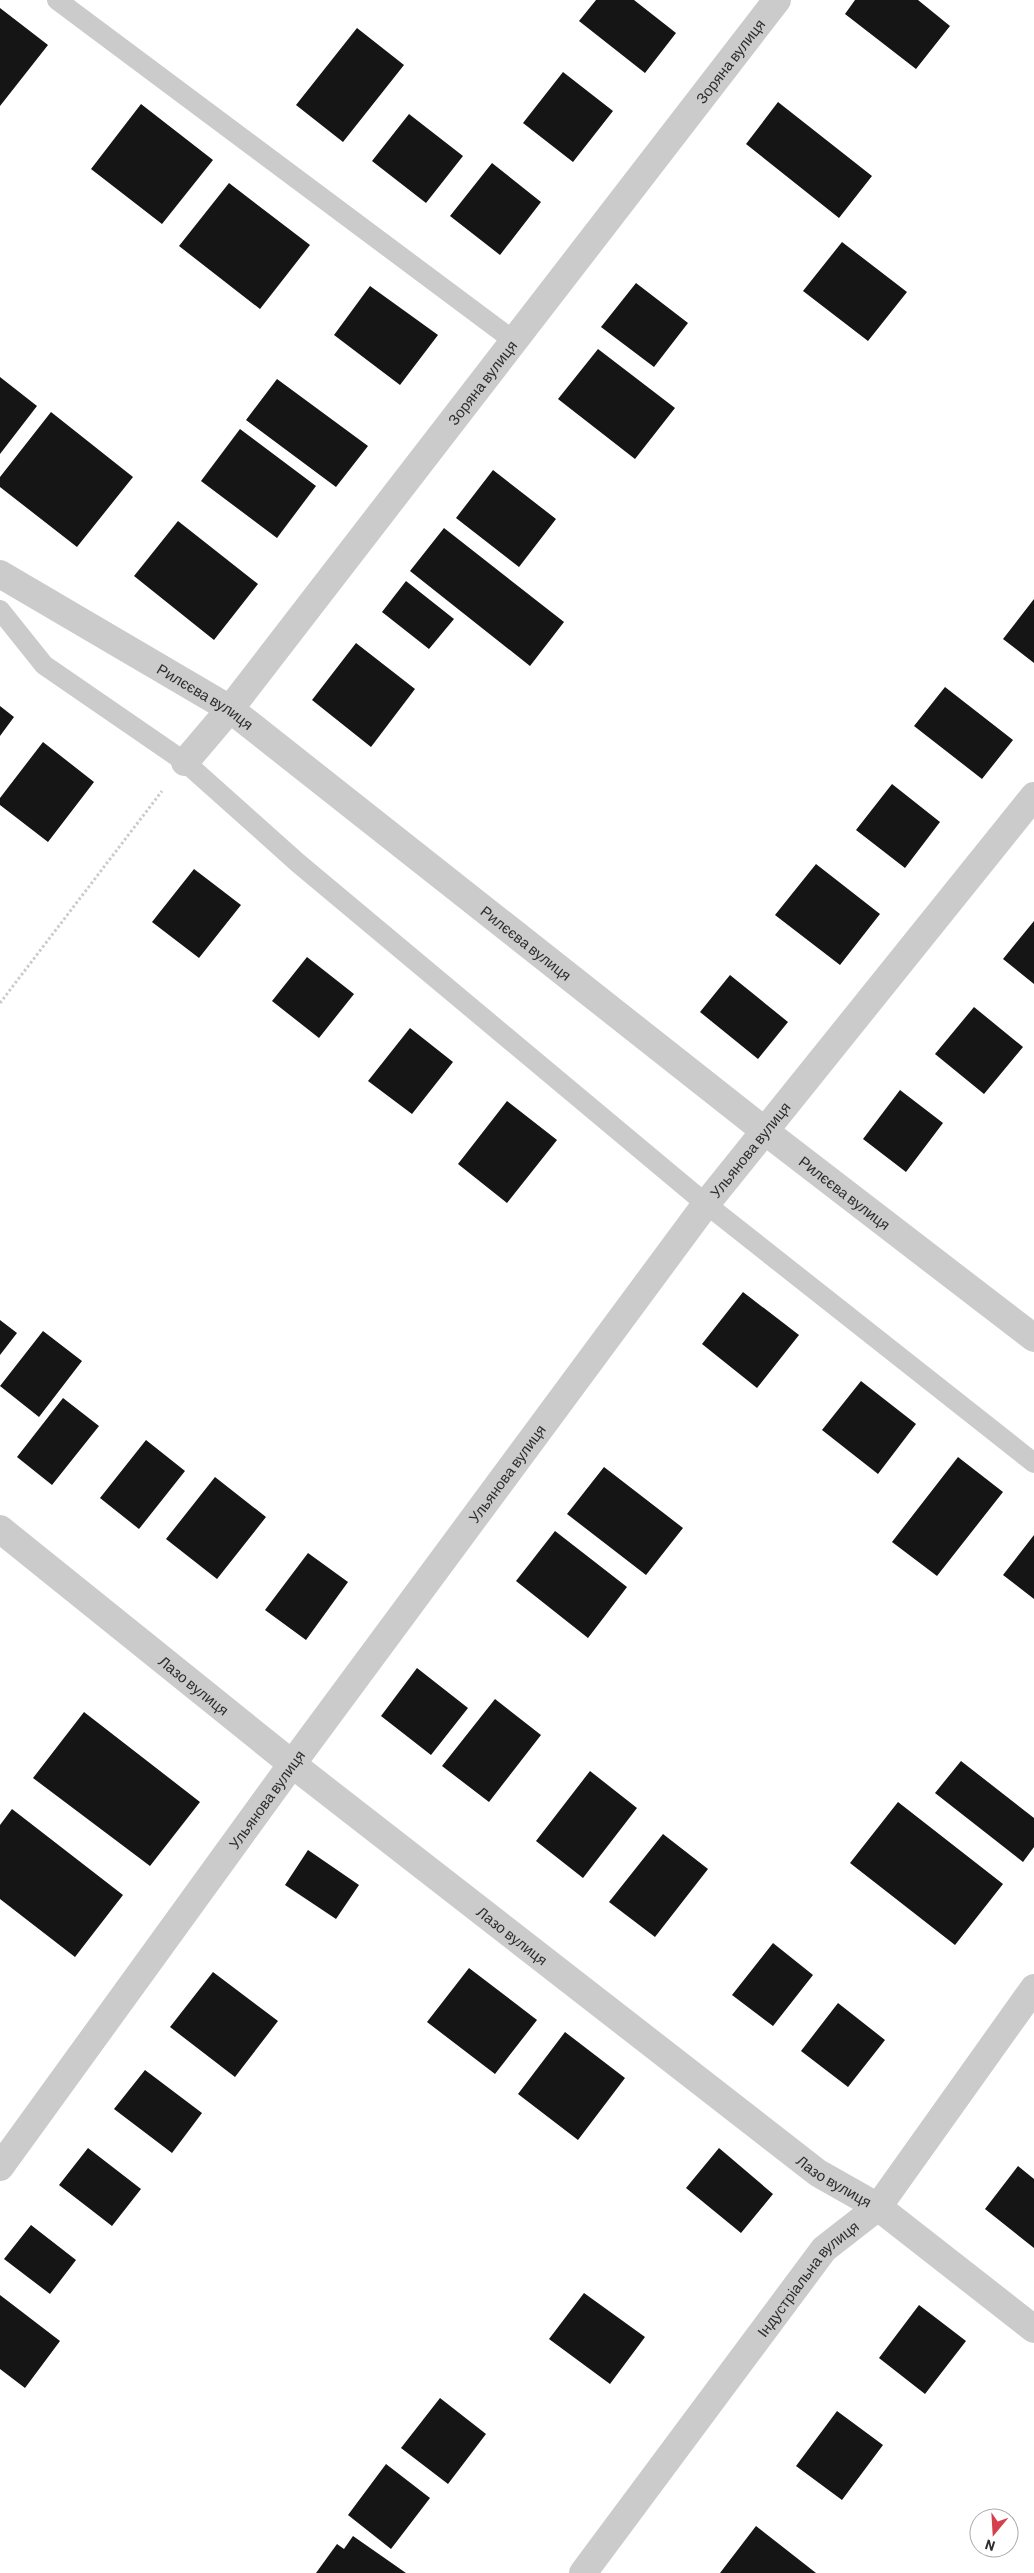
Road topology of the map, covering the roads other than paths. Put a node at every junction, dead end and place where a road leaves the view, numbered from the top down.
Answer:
1 (57, 0) edge
2 (777, 0) edge
3 (514, 341) junction
4 (0, 574) edge
5 (0, 610) edge
6 (230, 709) junction
7 (185, 762) junction
8 (1034, 796) edge
9 (766, 1132) junction
10 (706, 1204) junction
11 (1034, 1338) edge
12 (1034, 1463) edge
13 (0, 1529) edge
14 (292, 1764) junction
15 (1034, 1988) edge
16 (0, 2168) edge
17 (878, 2207) junction
18 (1034, 2329) edge
19 (583, 2573) edge

1 - 3 lane
2 - 3 street, Зоряна вулиця
3 - 6 street, Зоряна вулиця
4 - 6 street, Рилєєва вулиця
5 - 7 lane
6 - 7 street, Зоряна вулиця
6 - 9 street, Рилєєва вулиця
7 - 10 lane
8 - 9 street, Ульянова вулиця
9 - 10 street, Ульянова вулиця
9 - 11 street, Рилєєва вулиця
10 - 12 lane
10 - 14 street, Ульянова вулиця
13 - 14 street, Лазо вулиця
14 - 16 street, Ульянова вулиця
14 - 17 street, Лазо вулиця
15 - 17 street, Індустріальна вулиця
17 - 18 street, Лазо вулиця
17 - 19 street, Індустріальна вулиця

